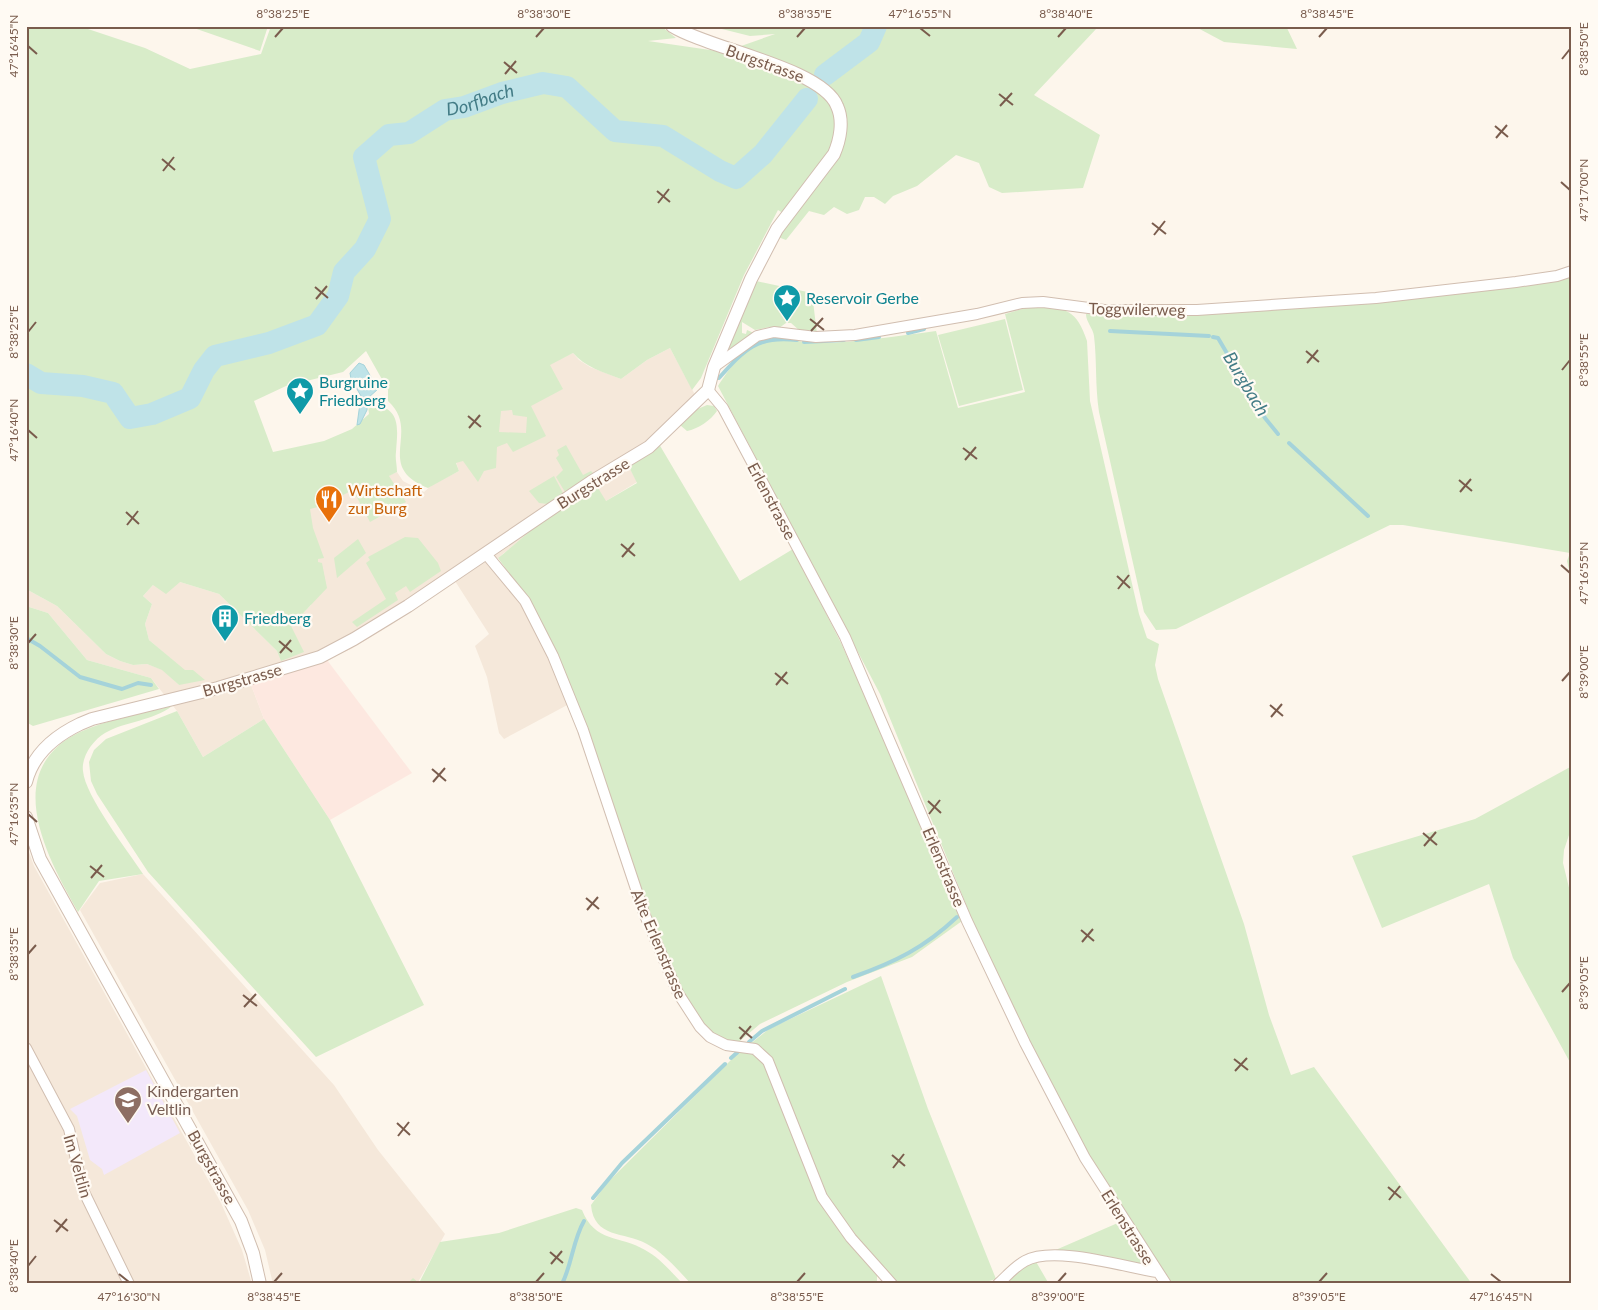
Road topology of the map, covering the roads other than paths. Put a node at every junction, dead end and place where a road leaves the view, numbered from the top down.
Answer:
1 (672, 26) edge
2 (1572, 271) edge
3 (714, 368) junction
4 (708, 390) junction
5 (486, 554) junction
6 (26, 782) edge
7 (26, 817) edge
8 (26, 1048) edge
9 (1157, 1272) junction
10 (129, 1284) edge
11 (260, 1284) edge
12 (892, 1284) edge
13 (998, 1284) edge
14 (1166, 1284) edge

1 - 3 street, Burgstrasse
2 - 3 street, Toggwilerweg
3 - 4 street, Burgstrasse
4 - 5 street, Burgstrasse
4 - 9 street, Erlenstrasse
5 - 6 street, Burgstrasse
5 - 12 street, Alte Erlenstrasse
7 - 11 street, Burgstrasse
8 - 10 street, Im Veltlin
9 - 13 street
9 - 14 street, Erlenstrasse

